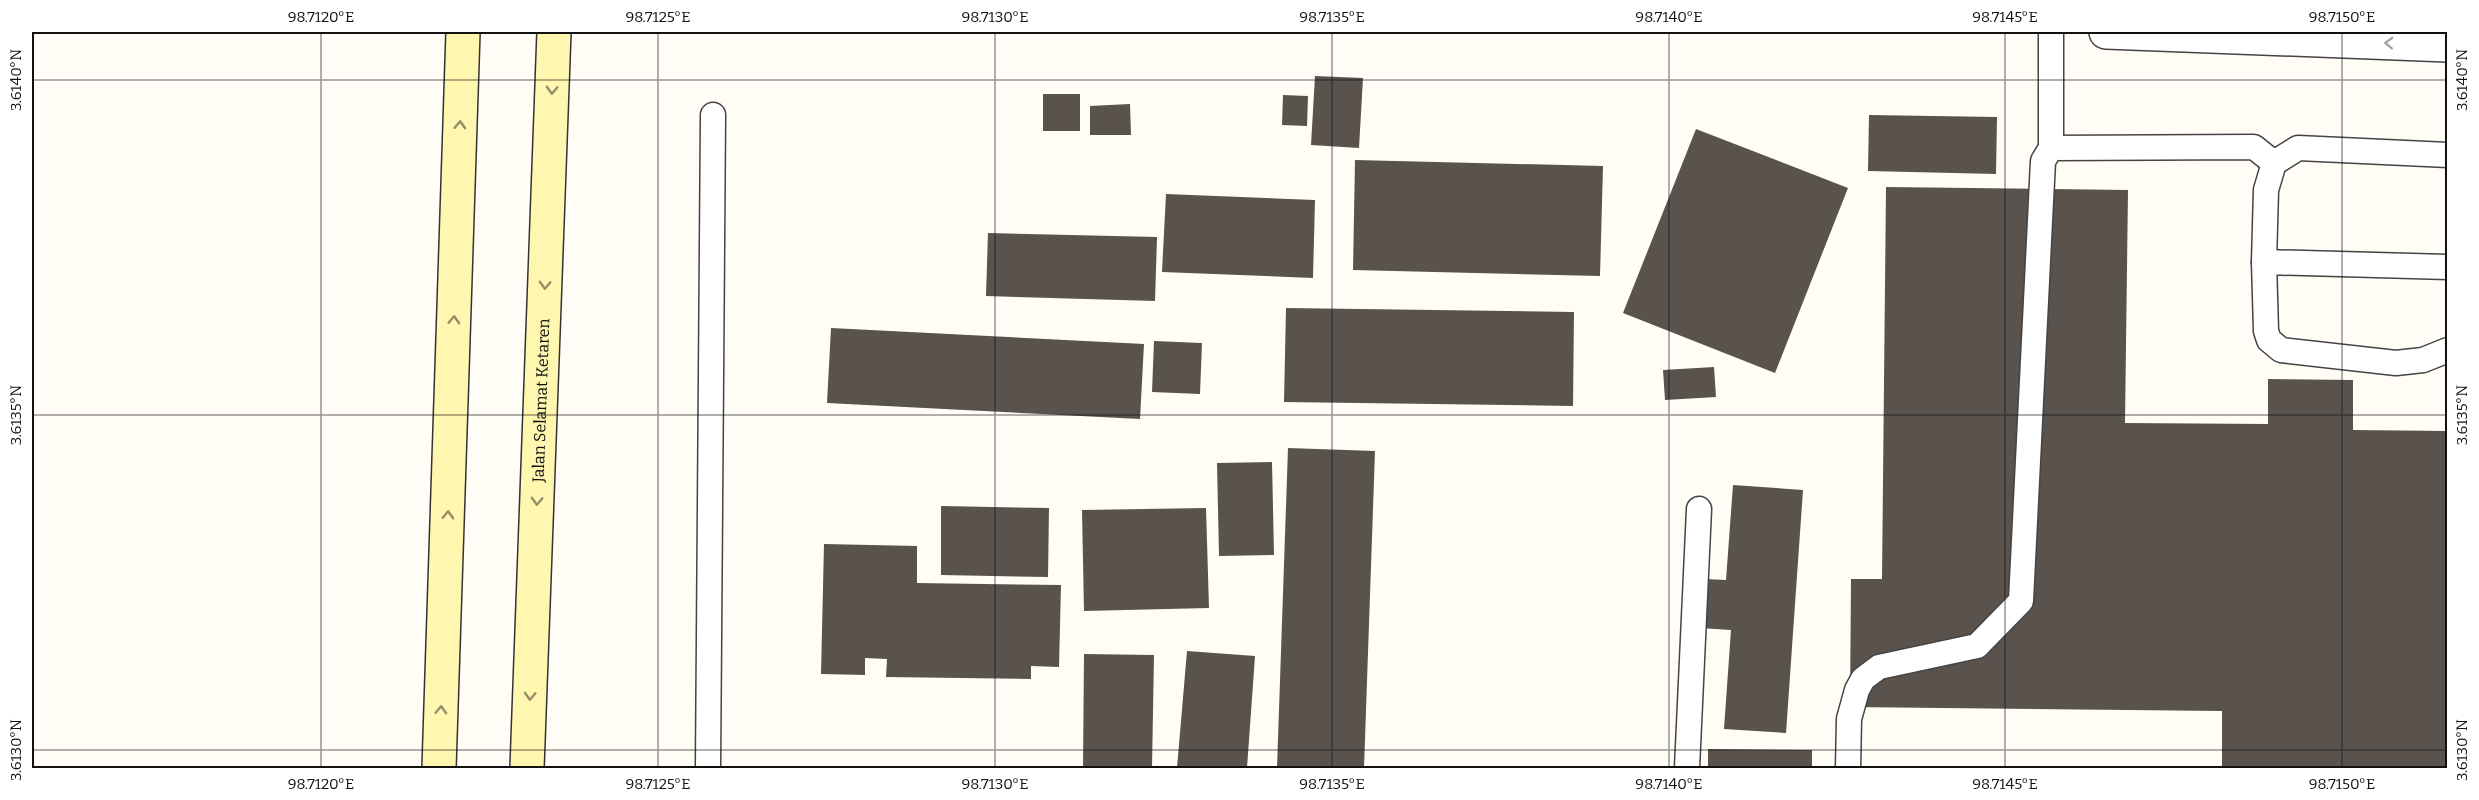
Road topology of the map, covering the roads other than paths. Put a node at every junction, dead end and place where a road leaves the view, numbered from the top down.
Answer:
1 (463, 32) edge
2 (554, 32) edge
3 (2051, 32) edge
4 (2106, 32) edge
5 (2448, 45) edge
6 (713, 115) dead end
7 (2051, 148) junction
8 (2448, 155) edge
9 (2274, 163) junction
10 (2264, 262) junction
11 (2448, 267) edge
12 (2448, 350) edge
13 (1699, 509) dead end
14 (440, 768) edge
15 (527, 768) edge
16 (708, 768) edge
17 (1687, 768) edge
18 (1848, 768) edge

14 -> 1 street
2 -> 15 street, Jalan Selamat Ketaren
3 - 7 lane
5 -> 4 street
6 - 16 lane
7 - 9 lane
7 - 18 lane
8 - 9 lane
9 - 10 lane
10 - 11 lane
10 - 12 lane
13 - 17 lane

